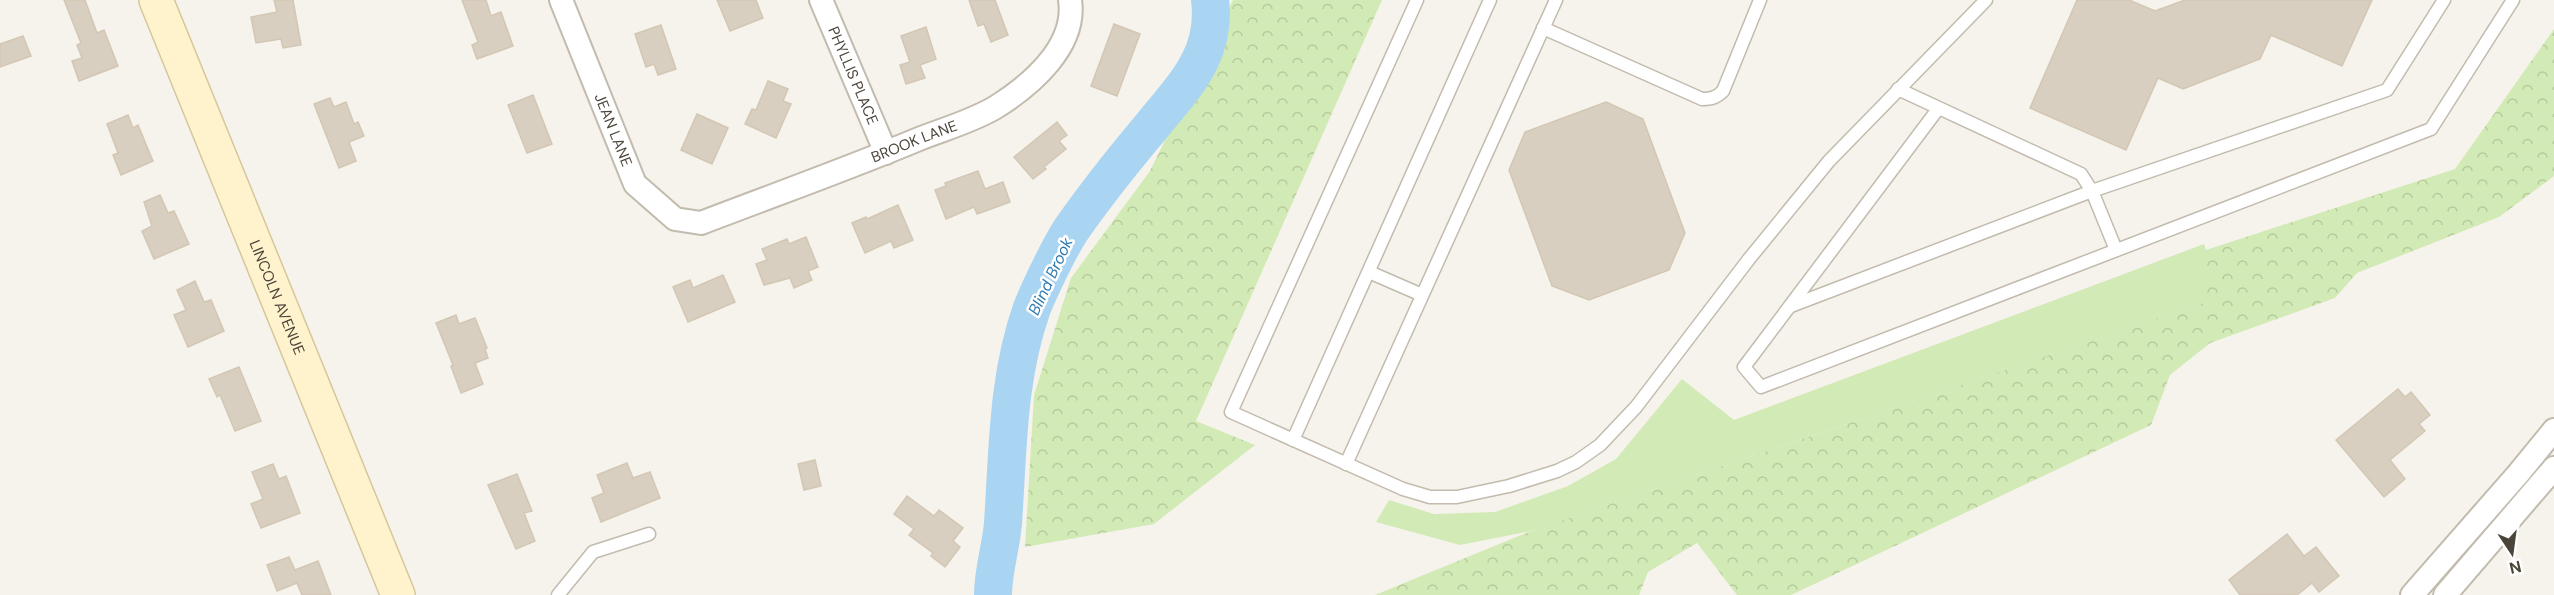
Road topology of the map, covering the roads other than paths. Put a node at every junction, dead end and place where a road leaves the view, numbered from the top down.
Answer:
1 (156, 0) edge
2 (561, 0) edge
3 (822, 0) edge
4 (1070, 0) edge
5 (1417, 0) edge
6 (1490, 0) edge
7 (1556, 0) edge
8 (1760, 0) edge
9 (1986, 0) edge
10 (2444, 0) edge
11 (2513, 0) edge
12 (1543, 28) junction
13 (1898, 89) junction
14 (1938, 109) junction
15 (886, 153) junction
16 (2092, 191) junction
17 (701, 223) joint
18 (2116, 250) junction
19 (1369, 272) junction
20 (1422, 295) junction
21 (1790, 307) junction
22 (2554, 430) edge
23 (1293, 440) junction
24 (1346, 464) junction
25 (2554, 468) edge
26 (649, 534) dead end
27 (398, 595) edge
28 (558, 595) edge
29 (2412, 595) edge
30 (2445, 595) edge

1 - 27 street, LINCOLN AVENUE
2 - 17 street, JEAN LANE
3 - 15 street, PHYLLIS PLACE
4 - 15 street, BROOK LANE
5 - 23 lane
6 - 19 lane
7 - 12 lane
8 - 12 lane
9 - 13 lane
10 - 16 lane
11 - 18 lane
12 - 20 lane
13 - 14 lane
13 - 24 lane
14 - 16 lane
14 - 21 lane
15 - 17 street, BROOK LANE
16 - 18 lane
16 - 21 lane
18 - 21 lane
19 - 20 lane
19 - 23 lane
20 - 24 lane
22 - 29 street
23 - 24 lane
25 - 30 street
26 - 28 lane

